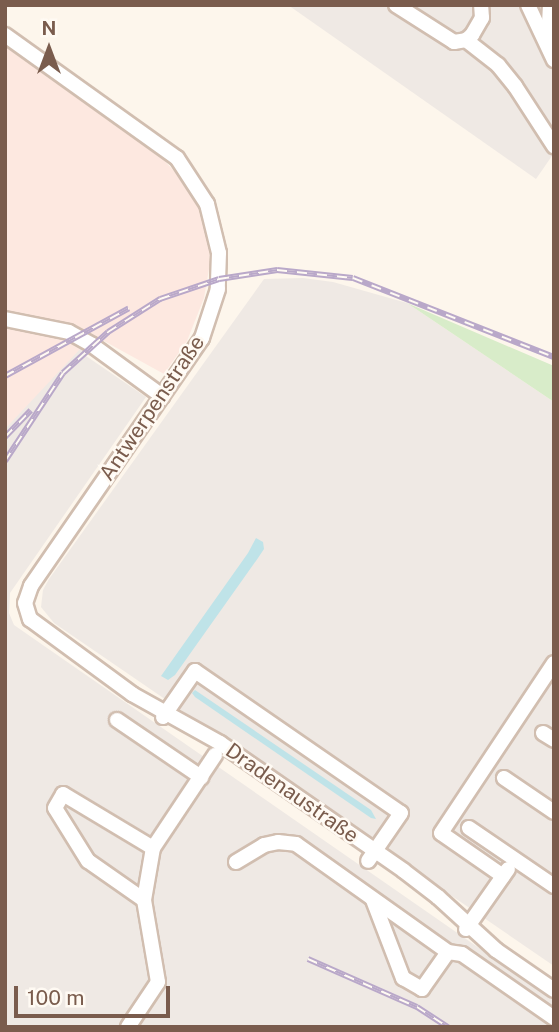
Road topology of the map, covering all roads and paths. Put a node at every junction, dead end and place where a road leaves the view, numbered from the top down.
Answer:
1 (396, 5) edge
2 (481, 5) edge
3 (528, 5) edge
4 (552, 6) edge
5 (554, 34) edge
6 (5, 35) edge
7 (466, 40) junction
8 (554, 60) edge
9 (554, 146) edge
10 (5, 319) edge
11 (162, 396) junction
12 (25, 608) joint
13 (554, 663) edge
14 (165, 715) junction
15 (117, 720) dead end
16 (215, 755) dead end
17 (201, 777) junction
18 (504, 778) dead end
19 (554, 812) edge
20 (469, 828) dead end
21 (153, 848) junction
22 (371, 856) junction
23 (515, 859) junction
24 (236, 862) dead end
25 (503, 876) junction
26 (554, 886) edge
27 (373, 899) junction
28 (144, 900) junction
29 (467, 927) junction
30 (448, 952) junction
31 (554, 990) edge
32 (554, 1018) edge
33 (128, 1027) edge

1 - 7 street
2 - 7 street
3 - 8 street
4 - 5 street
6 - 11 street, Antwerpenstraße
7 - 9 street
10 - 11 street
11 - 12 street, Antwerpenstraße
12 - 14 street, Dradenaustraße
13 - 25 street
14 - 22 street, Dradenaustraße
14 - 22 street
15 - 17 street
16 - 17 street
17 - 21 street
18 - 19 street
20 - 23 street
21 - 28 street
21 - 28 street
22 - 29 street, Dradenaustraße
23 - 25 street
23 - 26 street
24 - 27 street
25 - 29 street
27 - 30 street
27 - 30 street
28 - 33 street
29 - 31 street, Dradenaustraße
30 - 32 street

